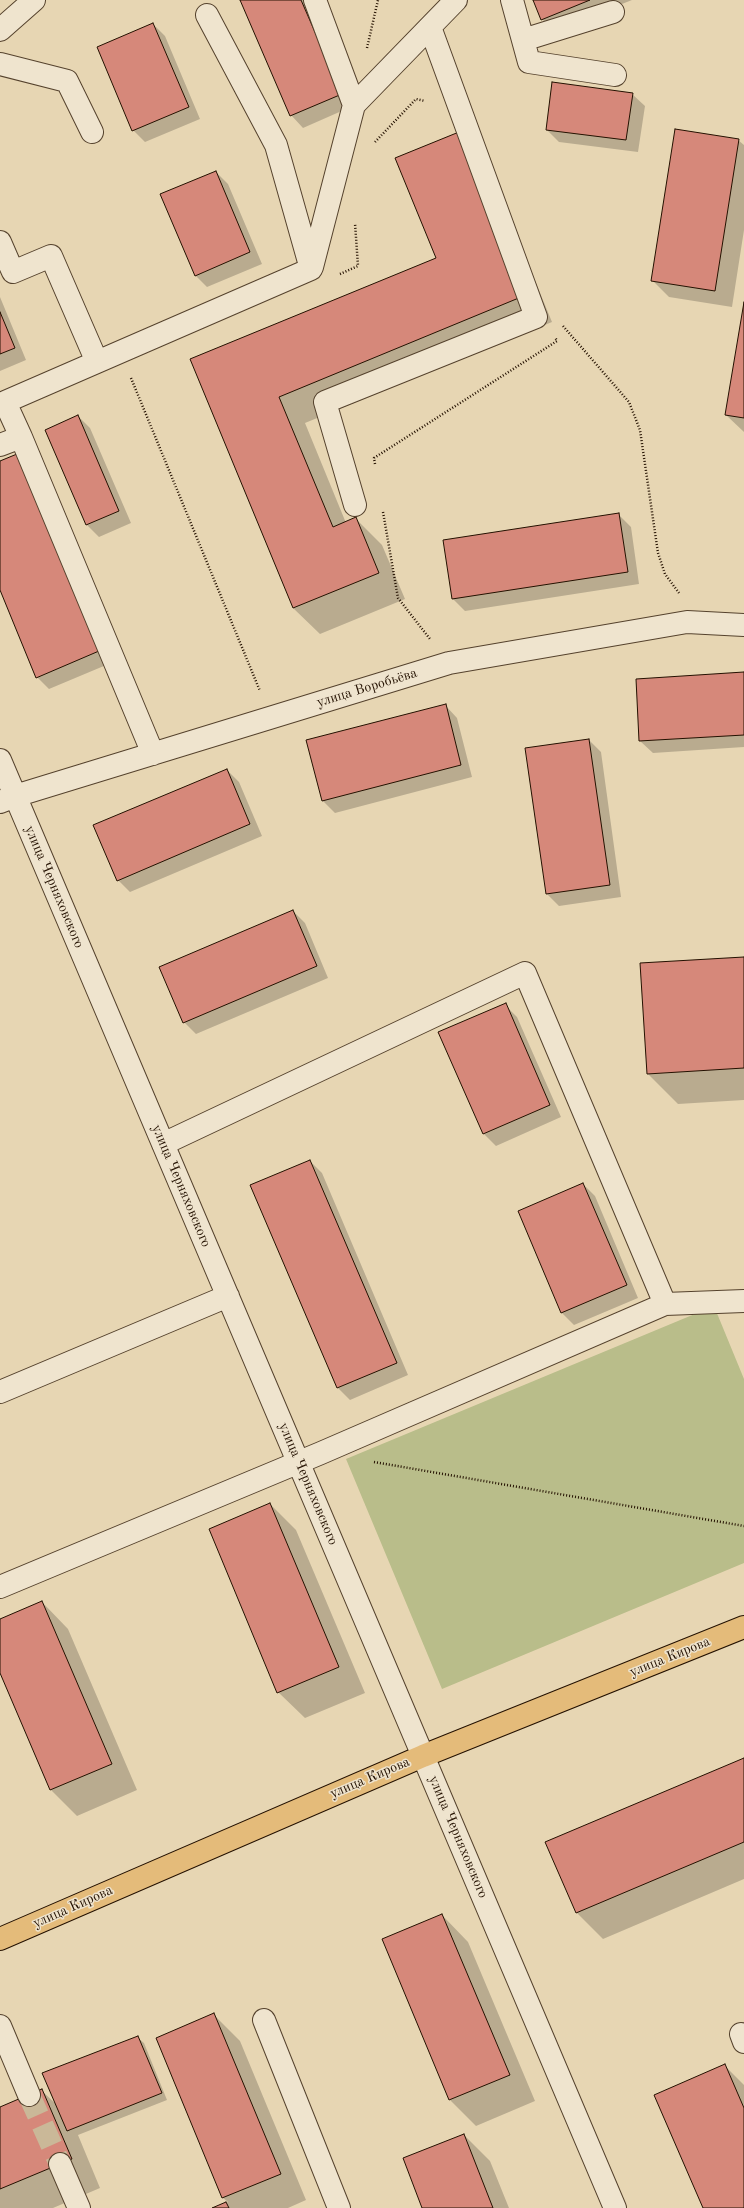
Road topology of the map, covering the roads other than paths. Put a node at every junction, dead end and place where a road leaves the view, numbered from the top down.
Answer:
1 (34, 0) edge
2 (315, 0) edge
3 (456, 0) edge
4 (512, 0) edge
5 (613, 12) dead end
6 (207, 15) dead end
7 (430, 27) junction
8 (0, 30) edge
9 (523, 40) junction
10 (0, 64) edge
11 (615, 75) dead end
12 (354, 105) junction
13 (92, 132) dead end
14 (0, 242) edge
15 (311, 269) junction
16 (97, 362) junction
17 (21, 437) junction
18 (0, 445) edge
19 (355, 504) dead end
20 (744, 625) edge
21 (153, 754) junction
22 (0, 760) edge
23 (7, 799) edge
24 (163, 1144) junction
25 (228, 1296) junction
26 (744, 1301) edge
27 (665, 1304) junction
28 (0, 1392) edge
29 (298, 1462) junction
30 (0, 1587) edge
31 (744, 1627) edge
32 (423, 1756) junction
33 (0, 1939) edge
34 (264, 2020) dead end
35 (0, 2026) edge
36 (29, 2095) tunnel mouth
37 (60, 2164) tunnel mouth
38 (79, 2208) edge
39 (339, 2208) edge
40 (615, 2208) edge

1 - 8 street
2 - 12 street
3 - 7 street
4 - 9 street
5 - 9 street
6 - 15 street
7 - 12 street
7 - 19 street
9 - 11 street
10 - 13 street
12 - 15 street
14 - 16 street
15 - 16 street
16 - 17 street
17 - 18 street
17 - 21 street
20 - 21 street, улица Воробьёва
21 - 23 street, улица Воробьёва
22 - 23 street, улица Черняховского
23 - 24 street, улица Черняховского
24 - 25 street, улица Черняховского
24 - 27 street
25 - 28 street
25 - 29 street, улица Черняховского
26 - 27 street
27 - 29 street
29 - 30 street
29 - 32 street, улица Черняховского
31 - 32 main road, улица Кирова
32 - 33 main road, улица Кирова
32 - 40 street, улица Черняховского
34 - 39 street
35 - 36 street
37 - 38 street

